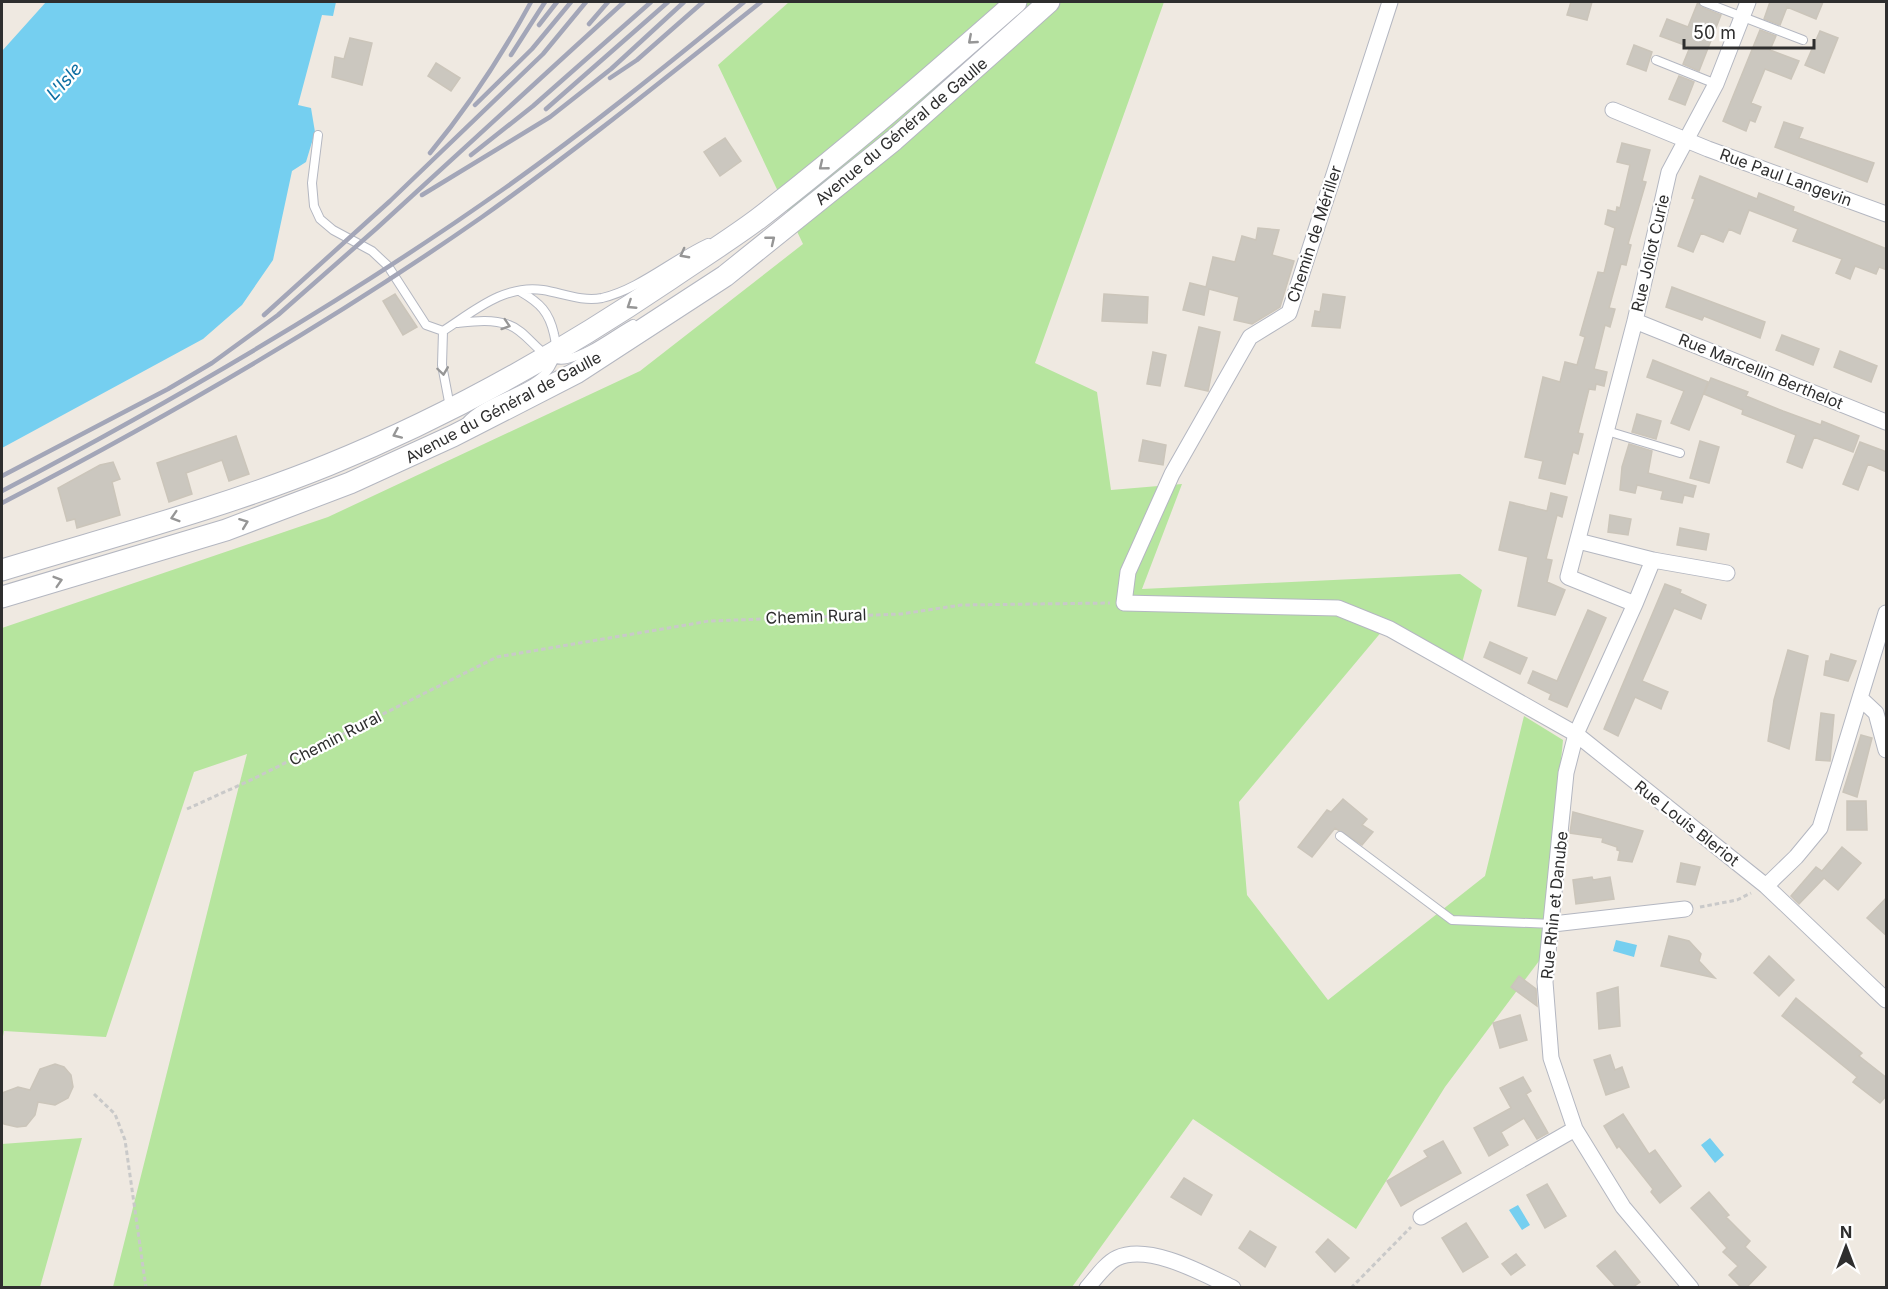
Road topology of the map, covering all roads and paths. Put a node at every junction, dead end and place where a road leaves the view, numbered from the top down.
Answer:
1 (1016, 2) edge
2 (1049, 2) edge
3 (1390, 2) edge
4 (1704, 2) edge
5 (1748, 2) edge
6 (1743, 17) junction
7 (1803, 40) dead end
8 (1656, 60) dead end
9 (1716, 84) junction
10 (1613, 110) dead end
11 (318, 135) dead end
12 (1687, 139) junction
13 (1887, 214) edge
14 (756, 221) junction
15 (725, 276) junction
16 (520, 291) junction
17 (646, 316) dead end
18 (637, 321) dead end
19 (1635, 321) junction
20 (455, 323) junction
21 (443, 331) junction
22 (553, 355) junction
23 (450, 410) junction
24 (1887, 422) edge
25 (1607, 431) junction
26 (453, 436) junction
27 (1680, 453) dead end
28 (1578, 541) junction
29 (1653, 560) junction
30 (2, 570) edge
31 (1727, 573) dead end
32 (2, 597) edge
33 (1124, 603) junction
34 (1635, 604) junction
35 (1887, 613) edge
36 (1860, 698) junction
37 (1576, 734) junction
38 (1887, 750) edge
39 (187, 809) dead end
40 (1340, 836) dead end
41 (1766, 886) junction
42 (1685, 909) joint
43 (1553, 924) junction
44 (1887, 1000) edge
45 (94, 1094) dead end
46 (1575, 1129) junction
47 (1421, 1217) joint
48 (146, 1287) edge
49 (1087, 1287) edge
50 (1233, 1287) edge
51 (1351, 1287) edge
52 (1691, 1287) edge

1 -> 14 main road, Avenue du Général de Gaulle
15 -> 2 main road, Avenue du Général de Gaulle
3 - 33 street, Chemin de Mériller
4 - 6 lane
5 - 6 street, Rue Joliot Curie
6 - 7 lane
6 - 9 street, Rue Joliot Curie
8 - 9 lane
9 - 12 street, Rue Joliot Curie
10 - 12 street, Rue Paul Langevin
11 - 21 lane
12 - 13 street, Rue Paul Langevin
12 - 19 street, Rue Joliot Curie
14 -> 16 lane
14 -> 22 main road, Avenue du Général de Gaulle
15 - 17 lane
15 - 26 main road, Avenue du Général de Gaulle
16 - 20 lane
16 - 22 lane
18 - 22 lane
19 - 24 street, Rue Marcellin Berthelot
19 - 25 street, Rue Joliot Curie
20 - 21 lane
20 -> 22 lane
21 -> 23 lane
22 - 23 main road, Avenue du Général de Gaulle
22 - 26 lane
23 -> 30 main road, Avenue du Général de Gaulle
25 - 27 lane
25 - 28 street, Rue Joliot Curie
32 -> 26 main road, Avenue du Général de Gaulle
28 - 29 street
28 - 34 street, Rue Joliot Curie
29 - 31 street
29 - 34 street
33 - 37 street, Rue Louis Bleriot
33 - 39 path, Chemin Rural
34 - 37 street
35 - 36 street
36 - 38 street
36 - 41 street
37 - 41 street, Rue Louis Bleriot
37 - 43 street, Rue Rhin et Danube
40 - 43 lane
41 - 42 path
41 - 44 street, Rue Louis Bleriot
42 - 43 street
43 - 46 street, Rue Rhin et Danube
45 - 48 path
46 - 47 street
46 - 52 street, Rue Rhin et Danube
47 - 51 path
49 - 50 street

